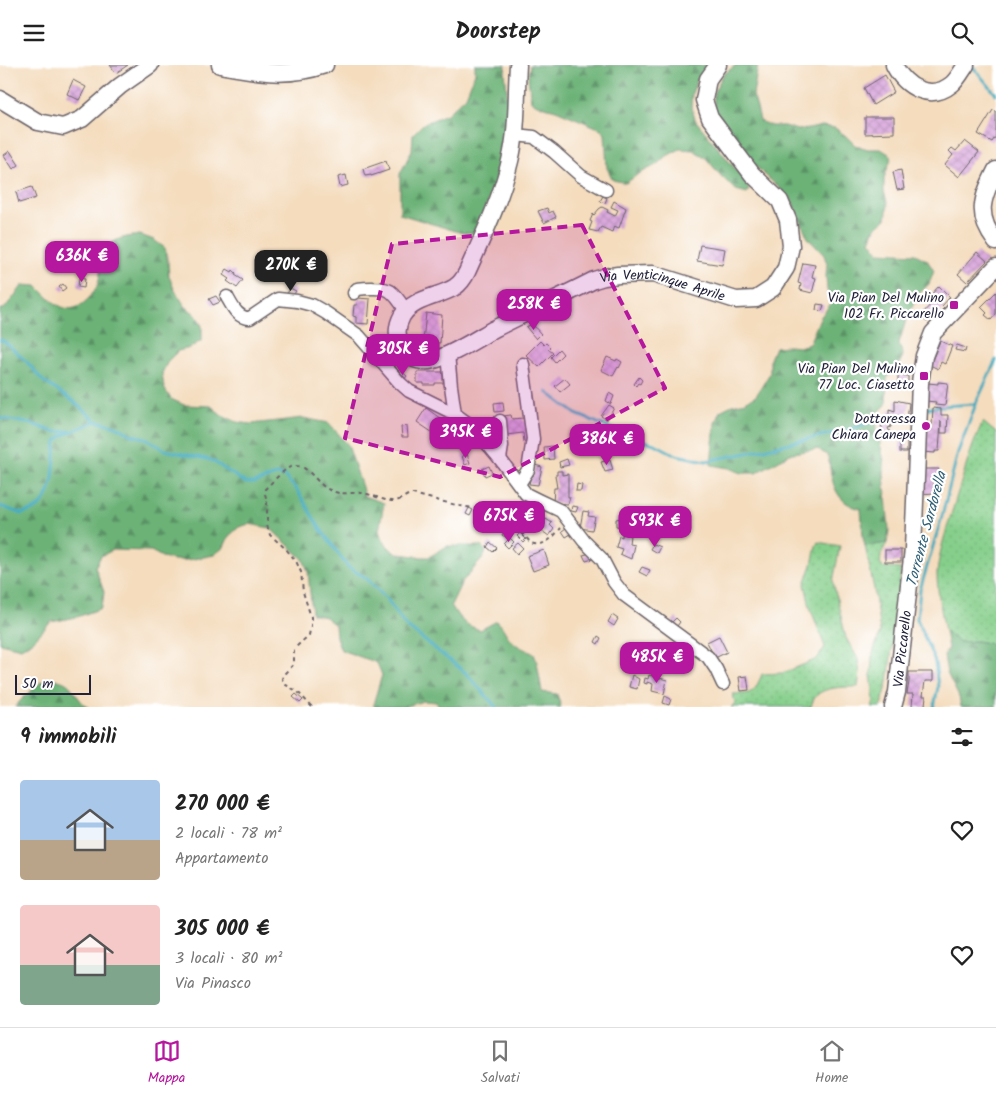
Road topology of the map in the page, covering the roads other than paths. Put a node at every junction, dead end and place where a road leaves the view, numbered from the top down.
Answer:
1 (150, 65) edge
2 (220, 65) edge
3 (325, 65) edge
4 (518, 65) edge
5 (718, 65) edge
6 (894, 65) edge
7 (966, 65) edge
8 (0, 99) edge
9 (515, 135) junction
10 (996, 170) edge
11 (606, 190) dead end
12 (996, 242) edge
13 (996, 267) edge
14 (354, 293) dead end
15 (227, 297) dead end
16 (406, 311) junction
17 (448, 354) junction
18 (523, 364) dead end
19 (455, 414) junction
20 (500, 421) dead end
21 (500, 459) junction
22 (519, 484) junction
23 (723, 684) dead end
24 (893, 707) edge

1 - 8 main road
2 - 3 main road
4 - 9 main road
5 - 17 main road, Via Venticinque Aprile
6 - 7 main road
9 - 11 street
9 - 16 main road
10 - 12 main road
13 - 24 main road, Via Piccarello
14 - 16 street
15 - 19 street
16 - 17 main road, Via Venticinque Aprile
17 - 19 street
18 - 22 street
19 - 21 street
20 - 21 street
21 - 22 street
22 - 23 street

